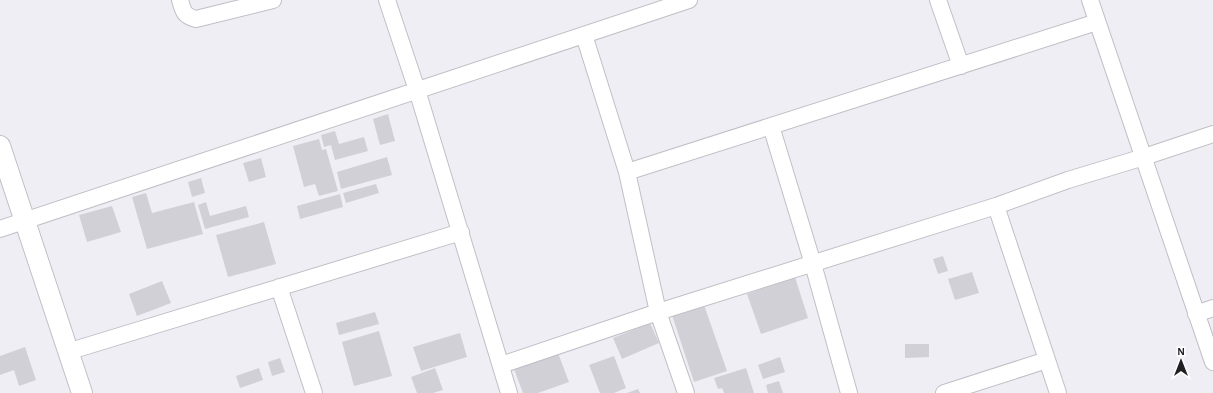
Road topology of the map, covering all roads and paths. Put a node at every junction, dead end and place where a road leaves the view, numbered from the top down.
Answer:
1 (180, 0) edge
2 (273, 0) edge
3 (386, 0) edge
4 (689, 0) edge
5 (938, 0) edge
6 (1090, 0) edge
7 (1097, 22) junction
8 (584, 35) junction
9 (961, 66) junction
10 (417, 90) junction
11 (771, 126) junction
12 (1213, 134) edge
13 (0, 146) edge
14 (1144, 157) junction
15 (627, 172) junction
16 (996, 206) junction
17 (25, 220) junction
18 (0, 229) edge
19 (461, 232) junction
20 (813, 264) junction
21 (279, 287) junction
22 (1213, 308) edge
23 (658, 312) junction
24 (1196, 314) junction
25 (67, 352) junction
26 (1047, 360) junction
27 (1213, 362) edge
28 (501, 365) junction
29 (79, 392) edge
30 (314, 393) edge
31 (509, 393) edge
32 (686, 393) edge
33 (849, 393) edge
34 (944, 393) edge
35 (1058, 393) edge

1 - 2 street
3 - 10 street
4 - 8 street
5 - 9 street
6 - 7 street
7 - 9 street
7 - 14 street
8 - 10 street
8 - 15 street
9 - 11 street
10 - 17 street
10 - 19 street
11 - 15 street
11 - 20 street
12 - 14 street
13 - 17 street
14 - 16 street
14 - 24 street
15 - 23 street
16 - 20 street
16 - 26 street
17 - 18 street
17 - 25 street
19 - 21 street
19 - 28 street
20 - 23 street
20 - 33 street
21 - 25 street
21 - 30 street
22 - 24 street
23 - 28 street
23 - 32 street
24 - 27 street
25 - 29 street
26 - 34 street
26 - 35 street
28 - 31 street

